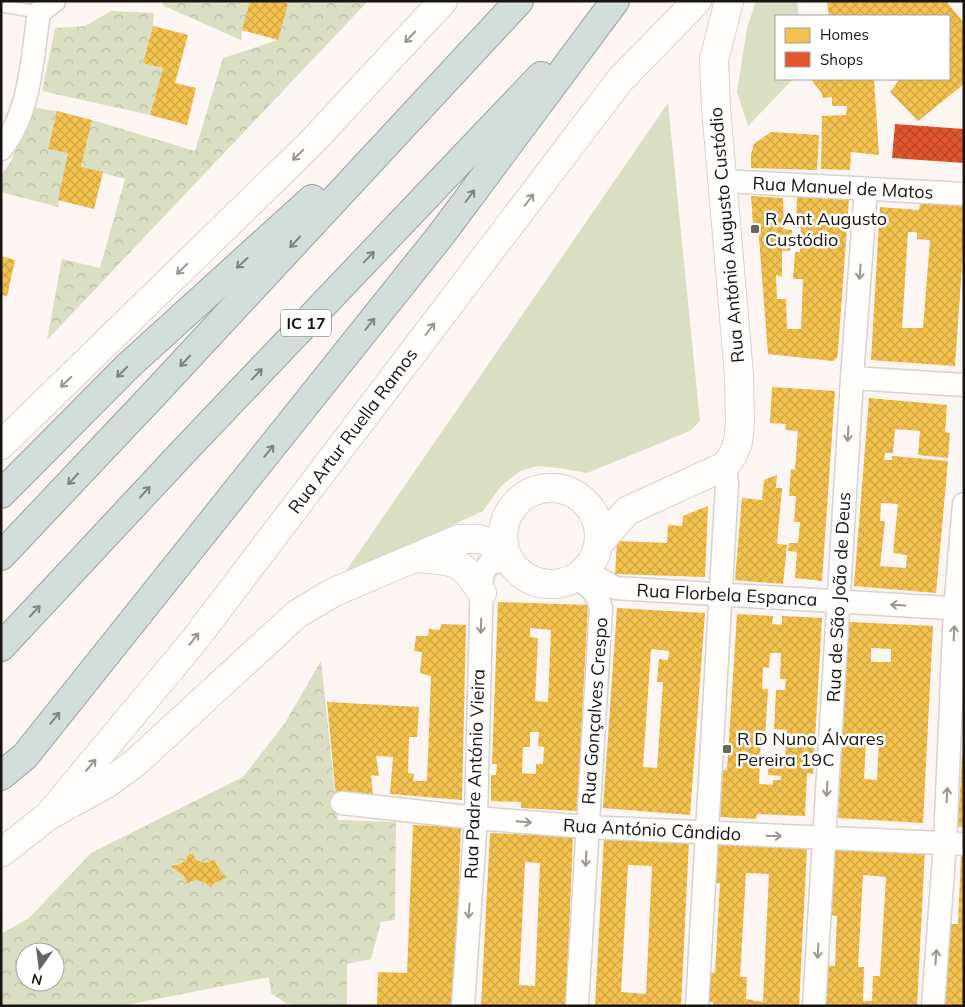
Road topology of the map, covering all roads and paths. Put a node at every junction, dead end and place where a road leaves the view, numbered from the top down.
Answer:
1 (443, 1) edge
2 (519, 1) edge
3 (614, 1) edge
4 (697, 1) edge
5 (729, 1) edge
6 (1, 6) edge
7 (47, 7) edge
8 (447, 78) junction
9 (1, 149) edge
10 (723, 181) junction
11 (866, 189) junction
12 (964, 194) edge
13 (852, 378) junction
14 (964, 385) edge
15 (1, 445) edge
16 (725, 466) junction
17 (1, 494) edge
18 (579, 497) junction
19 (964, 504) edge
20 (598, 543) junction
21 (506, 552) junction
22 (1, 556) edge
23 (417, 558) junction
24 (581, 572) junction
25 (482, 593) junction
26 (720, 594) junction
27 (838, 601) junction
28 (960, 609) edge
29 (1, 647) edge
30 (1, 776) edge
31 (342, 803) dead end
32 (48, 816) junction
33 (476, 818) junction
34 (587, 827) junction
35 (707, 833) junction
36 (825, 838) junction
37 (954, 844) edge
38 (1, 853) edge
39 (463, 1006) edge
40 (578, 1006) edge
41 (696, 1006) edge
42 (814, 1006) edge
43 (933, 1006) edge

1 -> 15 main road
2 - 8 highway
29 -> 3 highway, IC 17
30 -> 3 highway
32 -> 4 main road, Rua Artur Ruella Ramos
5 - 10 main road, Rua António Augusto Custódio
6 - 7 lane
7 - 9 street
8 -> 17 highway
8 -> 22 highway
10 - 11 street, Rua Manuel de Matos
10 - 16 main road, Rua António Augusto Custódio
11 - 12 street, Rua Manuel de Matos
11 -> 13 street, Rua de São João de Deus
13 - 14 street
13 -> 27 street, Rua de São João de Deus
16 - 18 main road
16 - 20 main road
16 - 26 street
18 - 20 main road
18 - 21 main road
19 - 28 street
20 - 24 main road
21 - 23 main road
21 - 24 main road
21 - 25 street, Rua Padre António Vieira
23 - 25 main road
23 - 32 main road
24 - 26 street, Rua Florbela Espanca
24 - 34 street, Rua Gonçalves Crespo
25 -> 33 street, Rua Padre António Vieira
26 - 27 street, Rua Florbela Espanca
26 - 35 street
28 -> 27 street, Rua Florbela Espanca
27 -> 36 street, Rua de São João de Deus
37 -> 28 street
31 - 33 street, Rua António Cândido
32 - 38 main road, Rua Artur Ruella Ramos
33 -> 34 street, Rua António Cândido
33 -> 39 street, Rua Padre António Vieira
34 - 35 street, Rua António Cândido
34 -> 40 street, Rua Gonçalves Crespo
35 -> 36 street, Rua António Cândido
35 - 41 street
36 - 37 street, Rua António Cândido
36 -> 42 street, Rua de São João de Deus
43 -> 37 street

